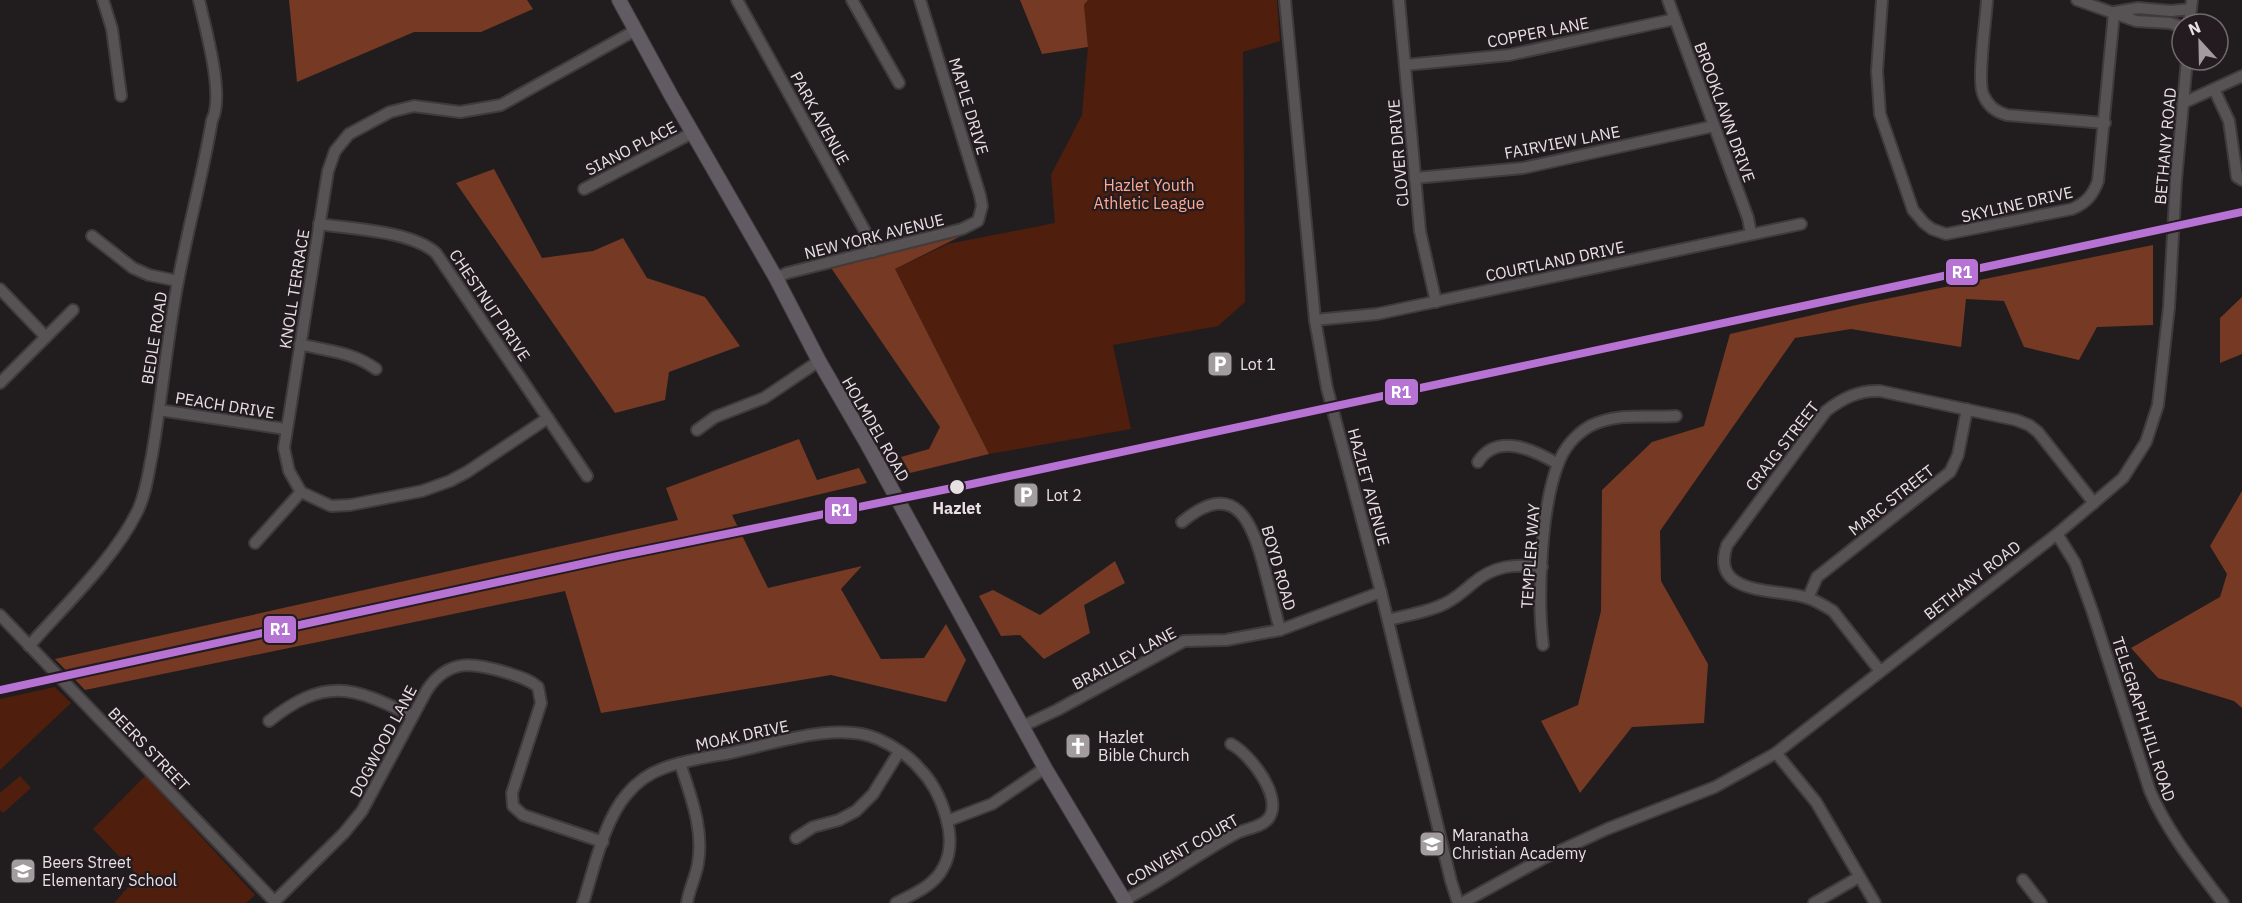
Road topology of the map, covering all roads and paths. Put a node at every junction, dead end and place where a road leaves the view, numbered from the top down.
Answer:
1 (103, 0) edge
2 (199, 0) edge
3 (620, 0) edge
4 (738, 0) edge
5 (852, 0) edge
6 (920, 0) edge
7 (1285, 0) edge
8 (1399, 0) edge
9 (1668, 0) edge
10 (1882, 0) edge
11 (1987, 0) edge
12 (2077, 0) edge
13 (2192, 5) edge
14 (2114, 13) junction
15 (1676, 19) junction
16 (2170, 25) edge
17 (636, 30) junction
18 (1405, 64) junction
19 (2186, 72) edge
20 (2242, 76) edge
21 (899, 83) dead end
22 (2214, 89) junction
23 (121, 96) dead end
24 (2183, 103) junction
25 (2105, 123) junction
26 (1714, 126) junction
27 (692, 133) junction
28 (1415, 178) junction
29 (2242, 180) edge
30 (584, 189) dead end
31 (978, 221) joint
32 (320, 224) junction
33 (1801, 224) dead end
34 (1751, 234) junction
35 (92, 236) dead end
36 (873, 252) junction
37 (776, 278) junction
38 (178, 281) junction
39 (0, 289) edge
40 (1436, 302) junction
41 (74, 310) dead end
42 (1315, 320) junction
43 (46, 337) junction
44 (300, 344) junction
45 (819, 361) junction
46 (376, 369) dead end
47 (0, 383) edge
48 (1967, 409) junction
49 (159, 410) junction
50 (1676, 416) dead end
51 (548, 418) junction
52 (286, 429) junction
53 (697, 430) dead end
54 (1478, 462) dead end
55 (1558, 464) junction
56 (587, 476) dead end
57 (301, 492) junction
58 (2094, 503) junction
59 (1182, 522) dead end
60 (2057, 534) junction
61 (255, 543) dead end
62 (1542, 567) junction
63 (1381, 592) junction
64 (1808, 598) junction
65 (0, 615) edge
66 (1388, 620) junction
67 (1280, 630) junction
68 (1543, 645) dead end
69 (30, 646) junction
70 (1880, 671) junction
71 (412, 716) junction
72 (269, 721) dead end
73 (1023, 726) junction
74 (1231, 744) dead end
75 (899, 752) junction
76 (1776, 753) junction
77 (680, 763) junction
78 (1045, 768) junction
79 (947, 821) junction
80 (796, 838) dead end
81 (603, 842) junction
82 (1859, 877) junction
83 (2024, 880) dead end
84 (275, 902) edge
85 (1125, 902) edge
86 (583, 903) edge
87 (687, 903) edge
88 (896, 903) edge
89 (1460, 903) edge
90 (1814, 903) edge
91 (1875, 903) edge
92 (2041, 903) edge
93 (2223, 903) edge

1 - 23 street
2 - 38 street, BEDLE ROAD
3 - 17 main road, HOLMDEL ROAD
4 - 36 street, PARK AVENUE
5 - 21 street
6 - 31 street, MAPLE DRIVE
7 - 42 street, HAZLET AVENUE
8 - 18 street, CLOVER DRIVE
9 - 15 street, BROOKLAWN DRIVE
10 - 25 street, SKYLINE DRIVE
11 - 25 street
12 - 14 street
13 - 14 street
14 - 16 street
14 - 25 street, SKYLINE DRIVE
15 - 18 street, COPPER LANE
15 - 26 street, BROOKLAWN DRIVE
17 - 27 main road, HOLMDEL ROAD
17 - 32 street, KNOLL TERRACE
18 - 28 street, CLOVER DRIVE
19 - 24 street, BETHANY ROAD
20 - 22 street
22 - 24 street
22 - 29 street
24 - 58 street, BETHANY ROAD
26 - 28 street, FAIRVIEW LANE
26 - 34 street, BROOKLAWN DRIVE
27 - 30 street, SIANO PLACE
27 - 37 main road, HOLMDEL ROAD
28 - 40 street, CLOVER DRIVE
31 - 36 street, NEW YORK AVENUE
32 - 44 street, KNOLL TERRACE
32 - 51 street, CHESTNUT DRIVE
33 - 34 street, COURTLAND DRIVE
34 - 40 street, COURTLAND DRIVE
35 - 38 street
36 - 37 street, NEW YORK AVENUE
37 - 45 main road, HOLMDEL ROAD
38 - 49 street, BEDLE ROAD
39 - 43 street
40 - 42 street, COURTLAND DRIVE
41 - 43 street
42 - 63 street, HAZLET AVENUE
43 - 47 street
44 - 46 street
44 - 52 street, KNOLL TERRACE
45 - 53 street
45 - 73 main road, HOLMDEL ROAD
48 - 58 street, CRAIG STREET
48 - 64 street, MARC STREET
48 - 64 street, CRAIG STREET
49 - 52 street, PEACH DRIVE
49 - 69 street, BEDLE ROAD
50 - 55 street, TEMPLER WAY
51 - 56 street, CHESTNUT DRIVE
51 - 57 street
52 - 57 street, KNOLL TERRACE
54 - 55 street
55 - 62 street, TEMPLER WAY
57 - 61 street
58 - 60 street, BETHANY ROAD
59 - 67 street, BOYD ROAD
60 - 70 street, BETHANY ROAD
60 - 93 street, TELEGRAPH HILL ROAD
62 - 66 street
62 - 68 street, TEMPLER WAY
63 - 66 street, HAZLET AVENUE
63 - 67 street, BRAILLEY LANE
64 - 70 street, CRAIG STREET
65 - 69 street, BEERS STREET
66 - 89 street, HAZLET AVENUE
67 - 73 street, BRAILLEY LANE
69 - 84 street, BEERS STREET
70 - 76 street, BETHANY ROAD
71 - 72 street
71 - 81 street, DOGWOOD LANE
71 - 84 street, DOGWOOD LANE
73 - 78 main road, HOLMDEL ROAD
74 - 85 street, CONVENT COURT
75 - 77 street, MOAK DRIVE
75 - 79 street, MOAK DRIVE
75 - 80 street
76 - 82 street
76 - 89 street, BETHANY ROAD
77 - 81 street, MOAK DRIVE
77 - 87 street
78 - 79 street
78 - 85 main road, HOLMDEL ROAD
79 - 88 street, MOAK DRIVE
81 - 86 street, MOAK DRIVE
82 - 90 street
82 - 91 street
83 - 92 street

